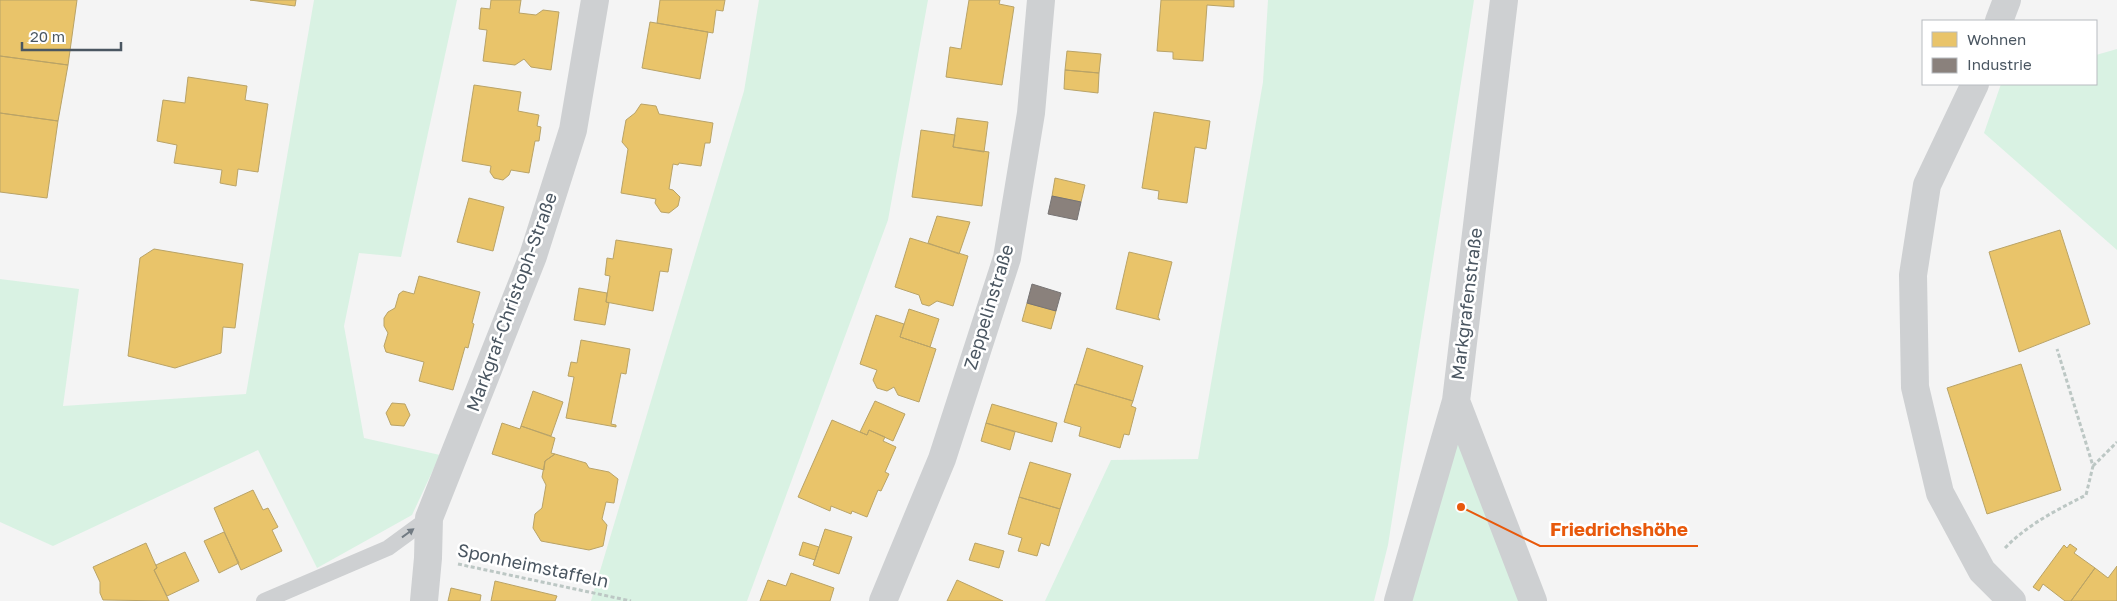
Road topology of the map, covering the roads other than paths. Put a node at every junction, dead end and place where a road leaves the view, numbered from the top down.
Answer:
1 (595, 0) edge
2 (1041, 0) edge
3 (1504, 0) edge
4 (2007, 0) edge
5 (1999, 20) edge
6 (1975, 85) edge
7 (1456, 401) junction
8 (429, 518) junction
9 (1982, 572) junction
10 (264, 601) edge
11 (424, 601) edge
12 (883, 601) edge
13 (1398, 601) edge
14 (1533, 601) edge
15 (1989, 601) edge
16 (2012, 601) edge

1 - 8 street, Markgraf-Christoph-Straße
2 - 12 street, Zeppelinstraße
3 - 7 street, Markgrafenstraße
4 - 5 street
6 - 9 street
7 - 13 street, Markgrafenstraße
7 - 14 street
10 -> 8 lane
8 - 11 street, Markgraf-Christoph-Straße
9 - 15 street
9 - 16 street

